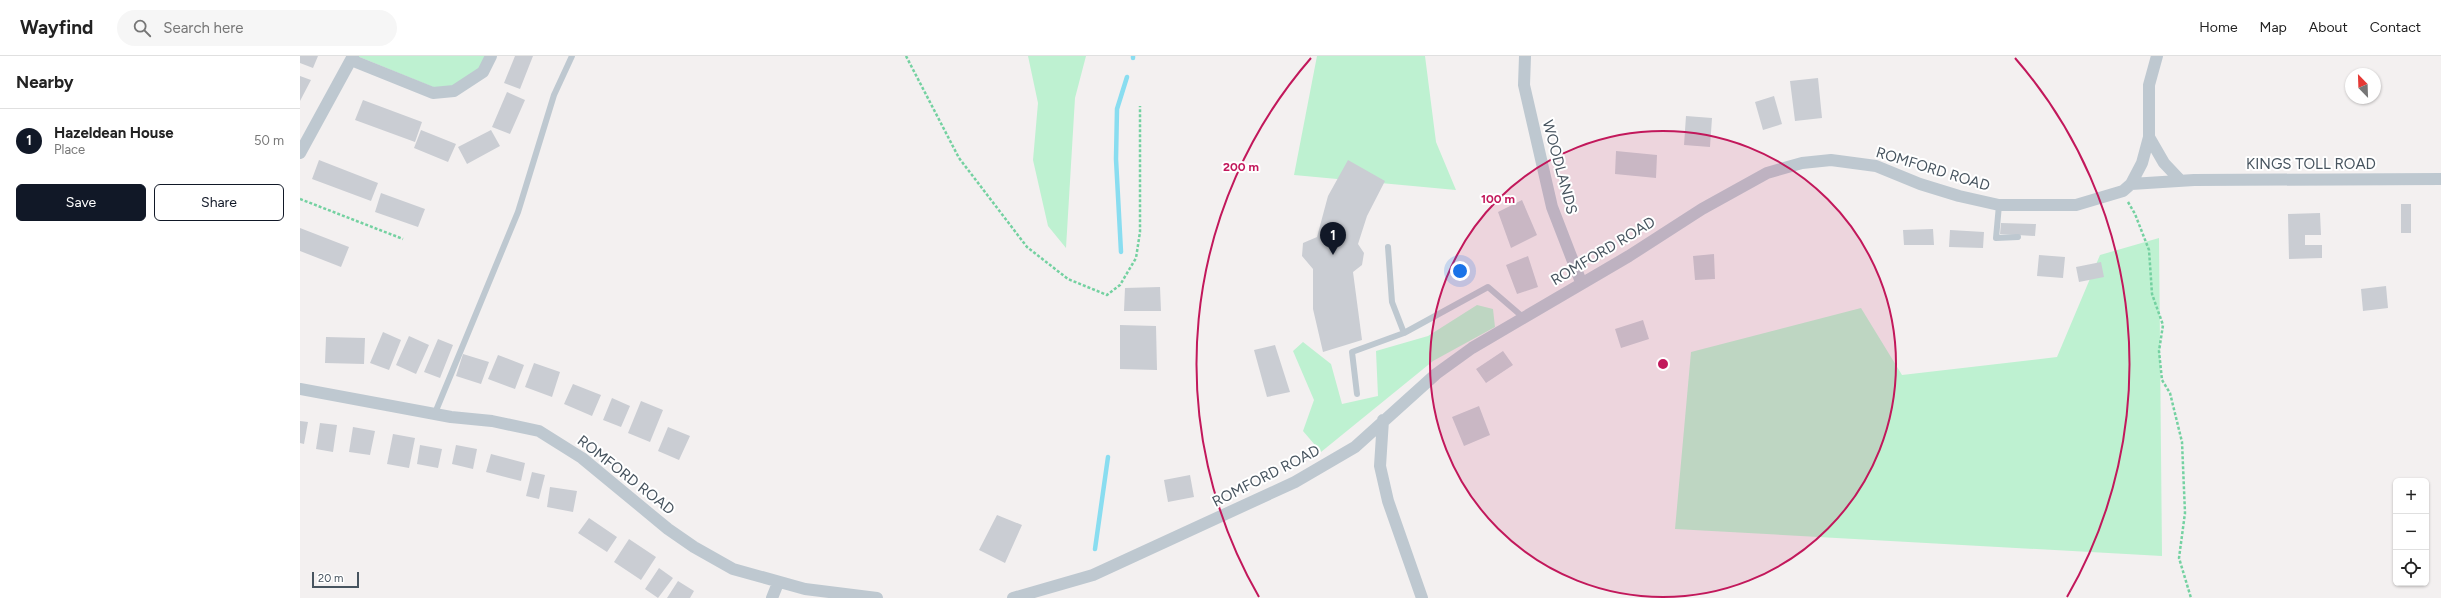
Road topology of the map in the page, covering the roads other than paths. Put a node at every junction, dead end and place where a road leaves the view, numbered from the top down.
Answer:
1 (491, 56) edge
2 (572, 56) edge
3 (1525, 56) edge
4 (2157, 56) edge
5 (352, 58) edge
6 (2149, 137) junction
7 (300, 153) edge
8 (2441, 179) edge
9 (2181, 181) junction
10 (2127, 187) junction
11 (1999, 205) junction
12 (2018, 237) dead end
13 (1388, 247) dead end
14 (1581, 282) junction
15 (1524, 318) junction
16 (1404, 333) junction
17 (300, 389) edge
18 (1357, 394) dead end
19 (435, 413) junction
20 (1383, 420) junction
21 (778, 583) junction
22 (772, 598) edge
23 (877, 598) edge
24 (1013, 598) edge
25 (1422, 598) edge

1 - 5 street
2 - 19 lane
3 - 14 street, WOODLANDS
4 - 6 street
5 - 7 street
6 - 9 street
6 - 10 street
8 - 9 street, KINGS TOLL ROAD
9 - 10 street, KINGS TOLL ROAD
10 - 11 street, ROMFORD ROAD
11 - 12 lane
11 - 14 street, ROMFORD ROAD
13 - 16 lane
14 - 15 street, ROMFORD ROAD
15 - 16 lane
15 - 20 street, ROMFORD ROAD
16 - 18 lane
17 - 19 street, ROMFORD ROAD
19 - 21 street, ROMFORD ROAD
20 - 24 street, ROMFORD ROAD
20 - 25 street
21 - 22 street
21 - 23 street, ROMFORD ROAD

